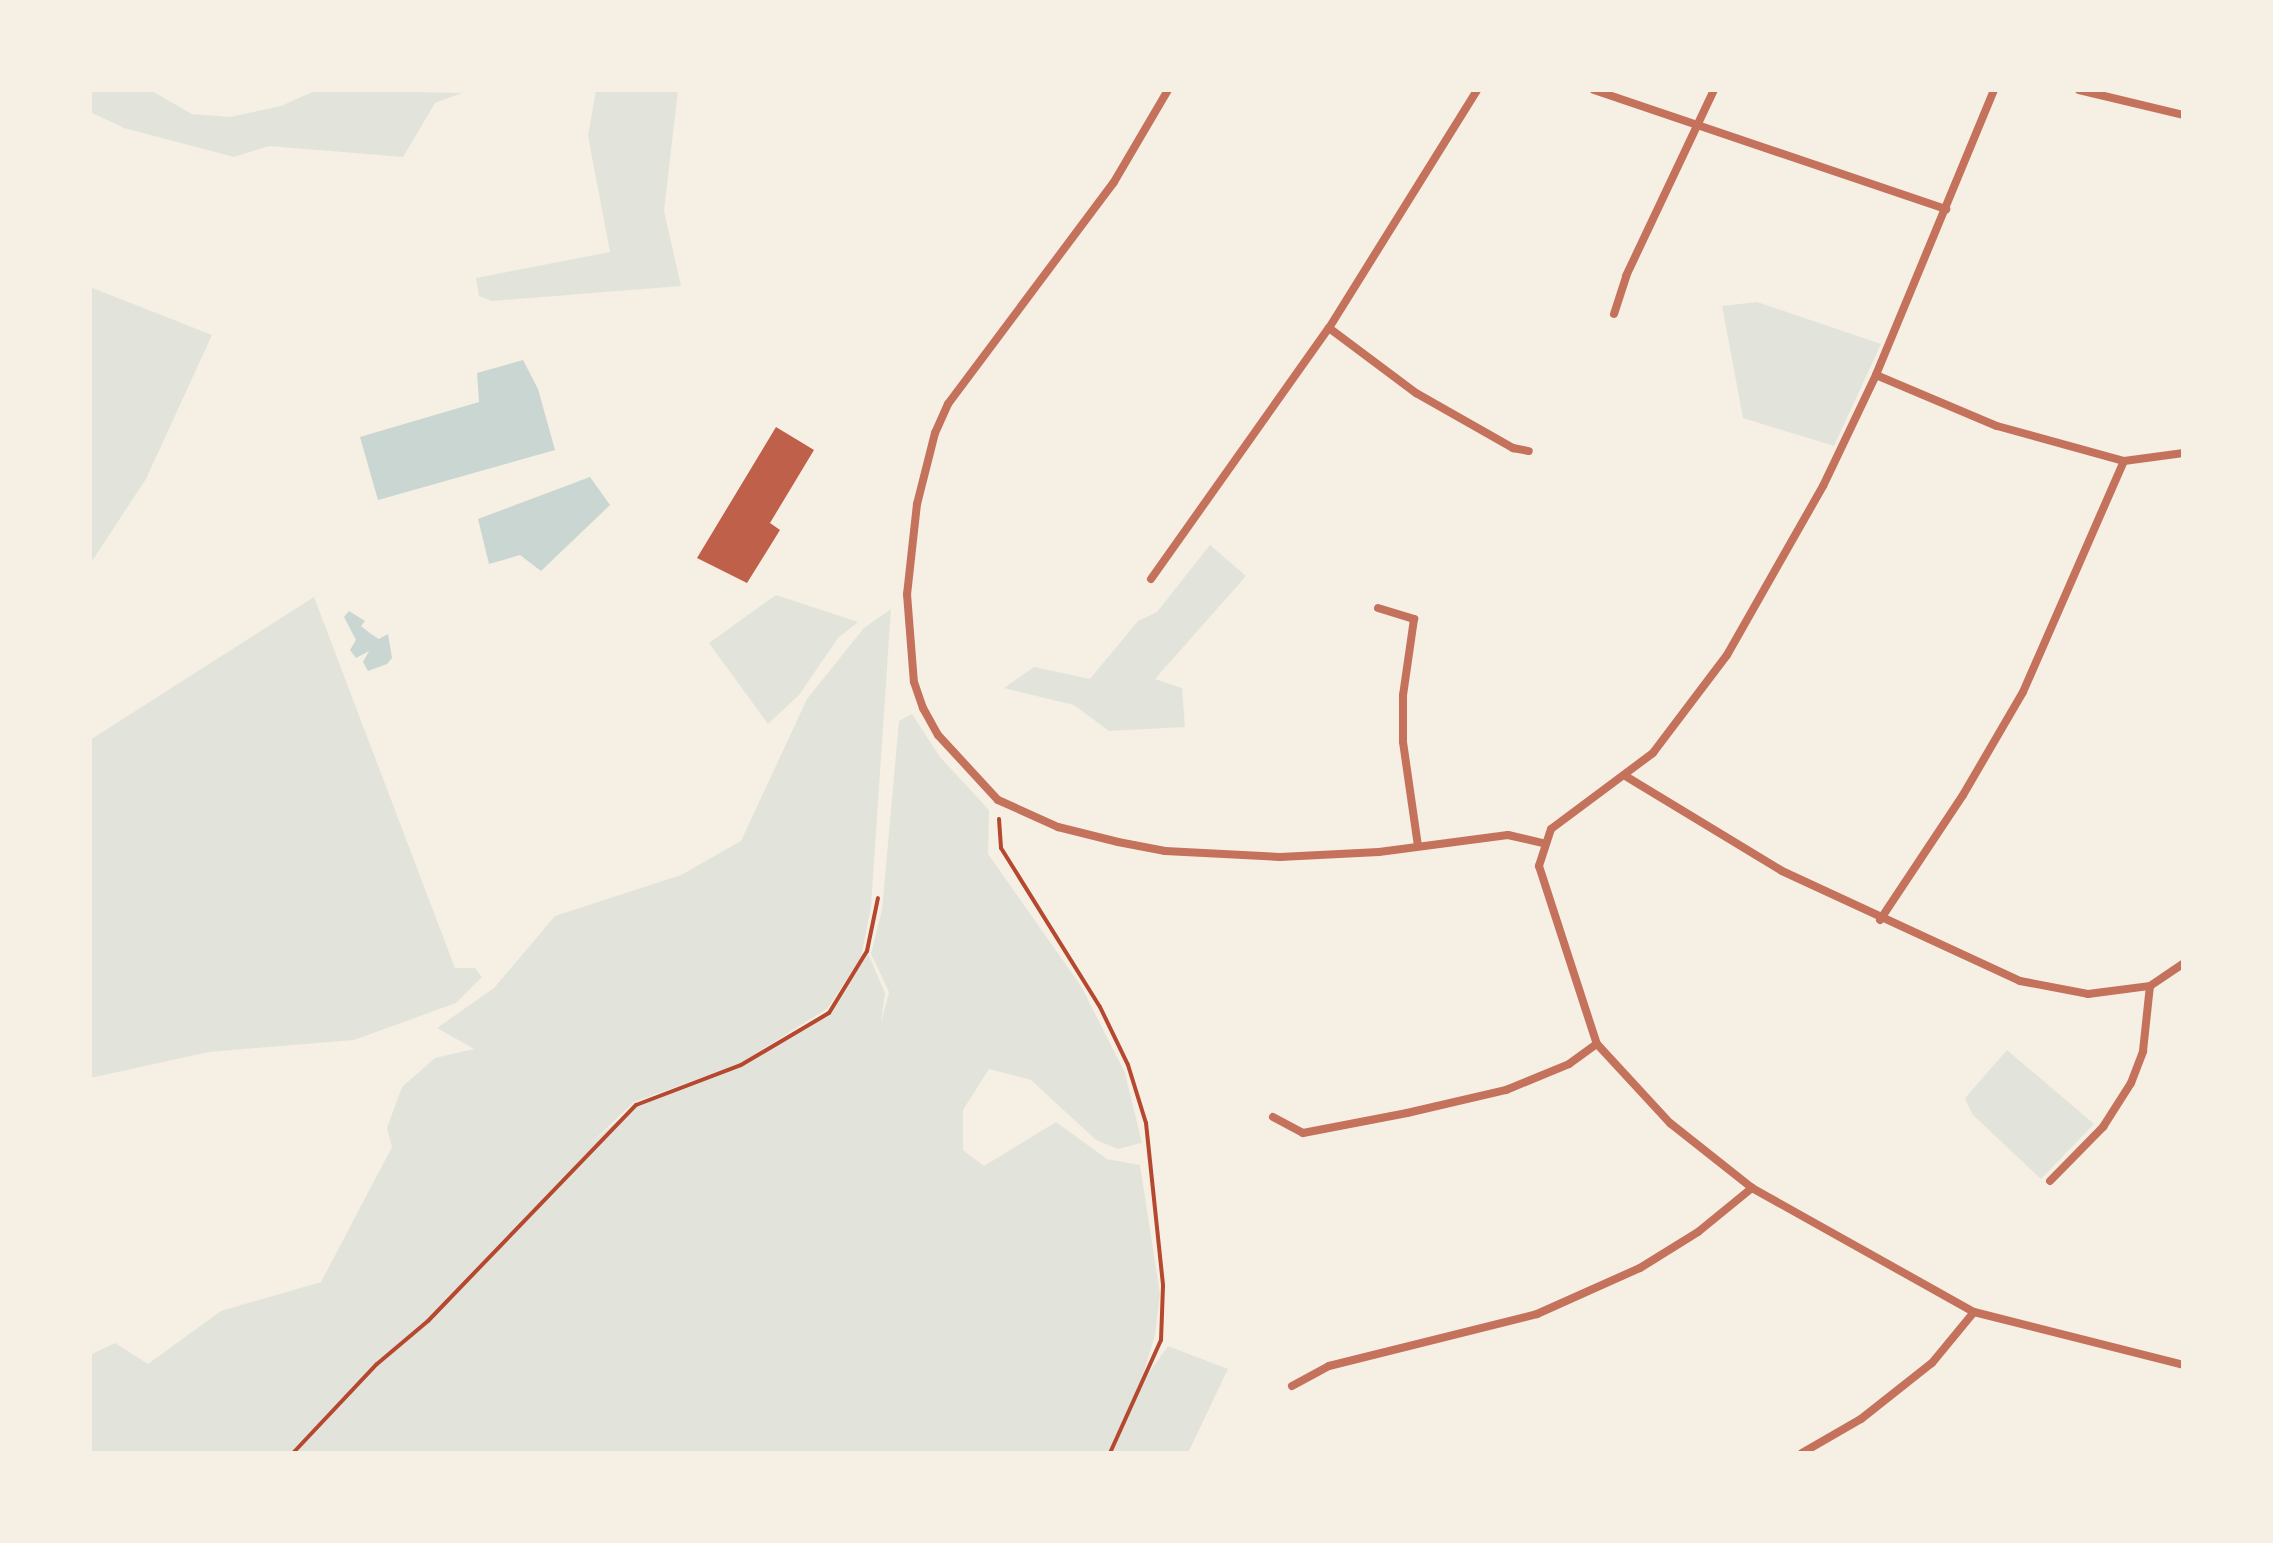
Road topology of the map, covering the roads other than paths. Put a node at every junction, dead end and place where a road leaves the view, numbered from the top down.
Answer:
1 (1168, 90) edge
2 (1477, 90) edge
3 (1594, 90) edge
4 (1714, 90) edge
5 (1994, 90) edge
6 (2079, 90) edge
7 (2183, 115) edge
8 (1699, 129) junction
9 (1946, 209) junction
10 (1614, 314) dead end
11 (1329, 328) junction
12 (1876, 375) junction
13 (1529, 451) dead end
14 (2183, 453) edge
15 (2124, 461) junction
16 (1151, 579) dead end
17 (1378, 608) dead end
18 (1627, 777) junction
19 (1544, 843) junction
20 (1418, 846) junction
21 (1880, 920) junction
22 (2183, 964) edge
23 (2150, 986) junction
24 (1597, 1044) junction
25 (1273, 1117) dead end
26 (2050, 1181) dead end
27 (1752, 1188) junction
28 (1974, 1312) junction
29 (2183, 1365) edge
30 (1292, 1386) dead end
31 (1802, 1453) edge

1 - 20 street
2 - 11 street
3 - 8 street
4 - 8 street
5 - 9 street
6 - 7 street
8 - 9 street
8 - 10 street
9 - 12 street
11 - 13 street
11 - 16 street
12 - 15 street
12 - 18 street
14 - 15 street
15 - 21 street
17 - 20 street
18 - 19 street
18 - 21 street
19 - 20 street
19 - 24 street
21 - 23 street
22 - 23 street
23 - 26 street
24 - 25 street
24 - 27 street
27 - 28 street
27 - 30 street
28 - 29 street
28 - 31 street

